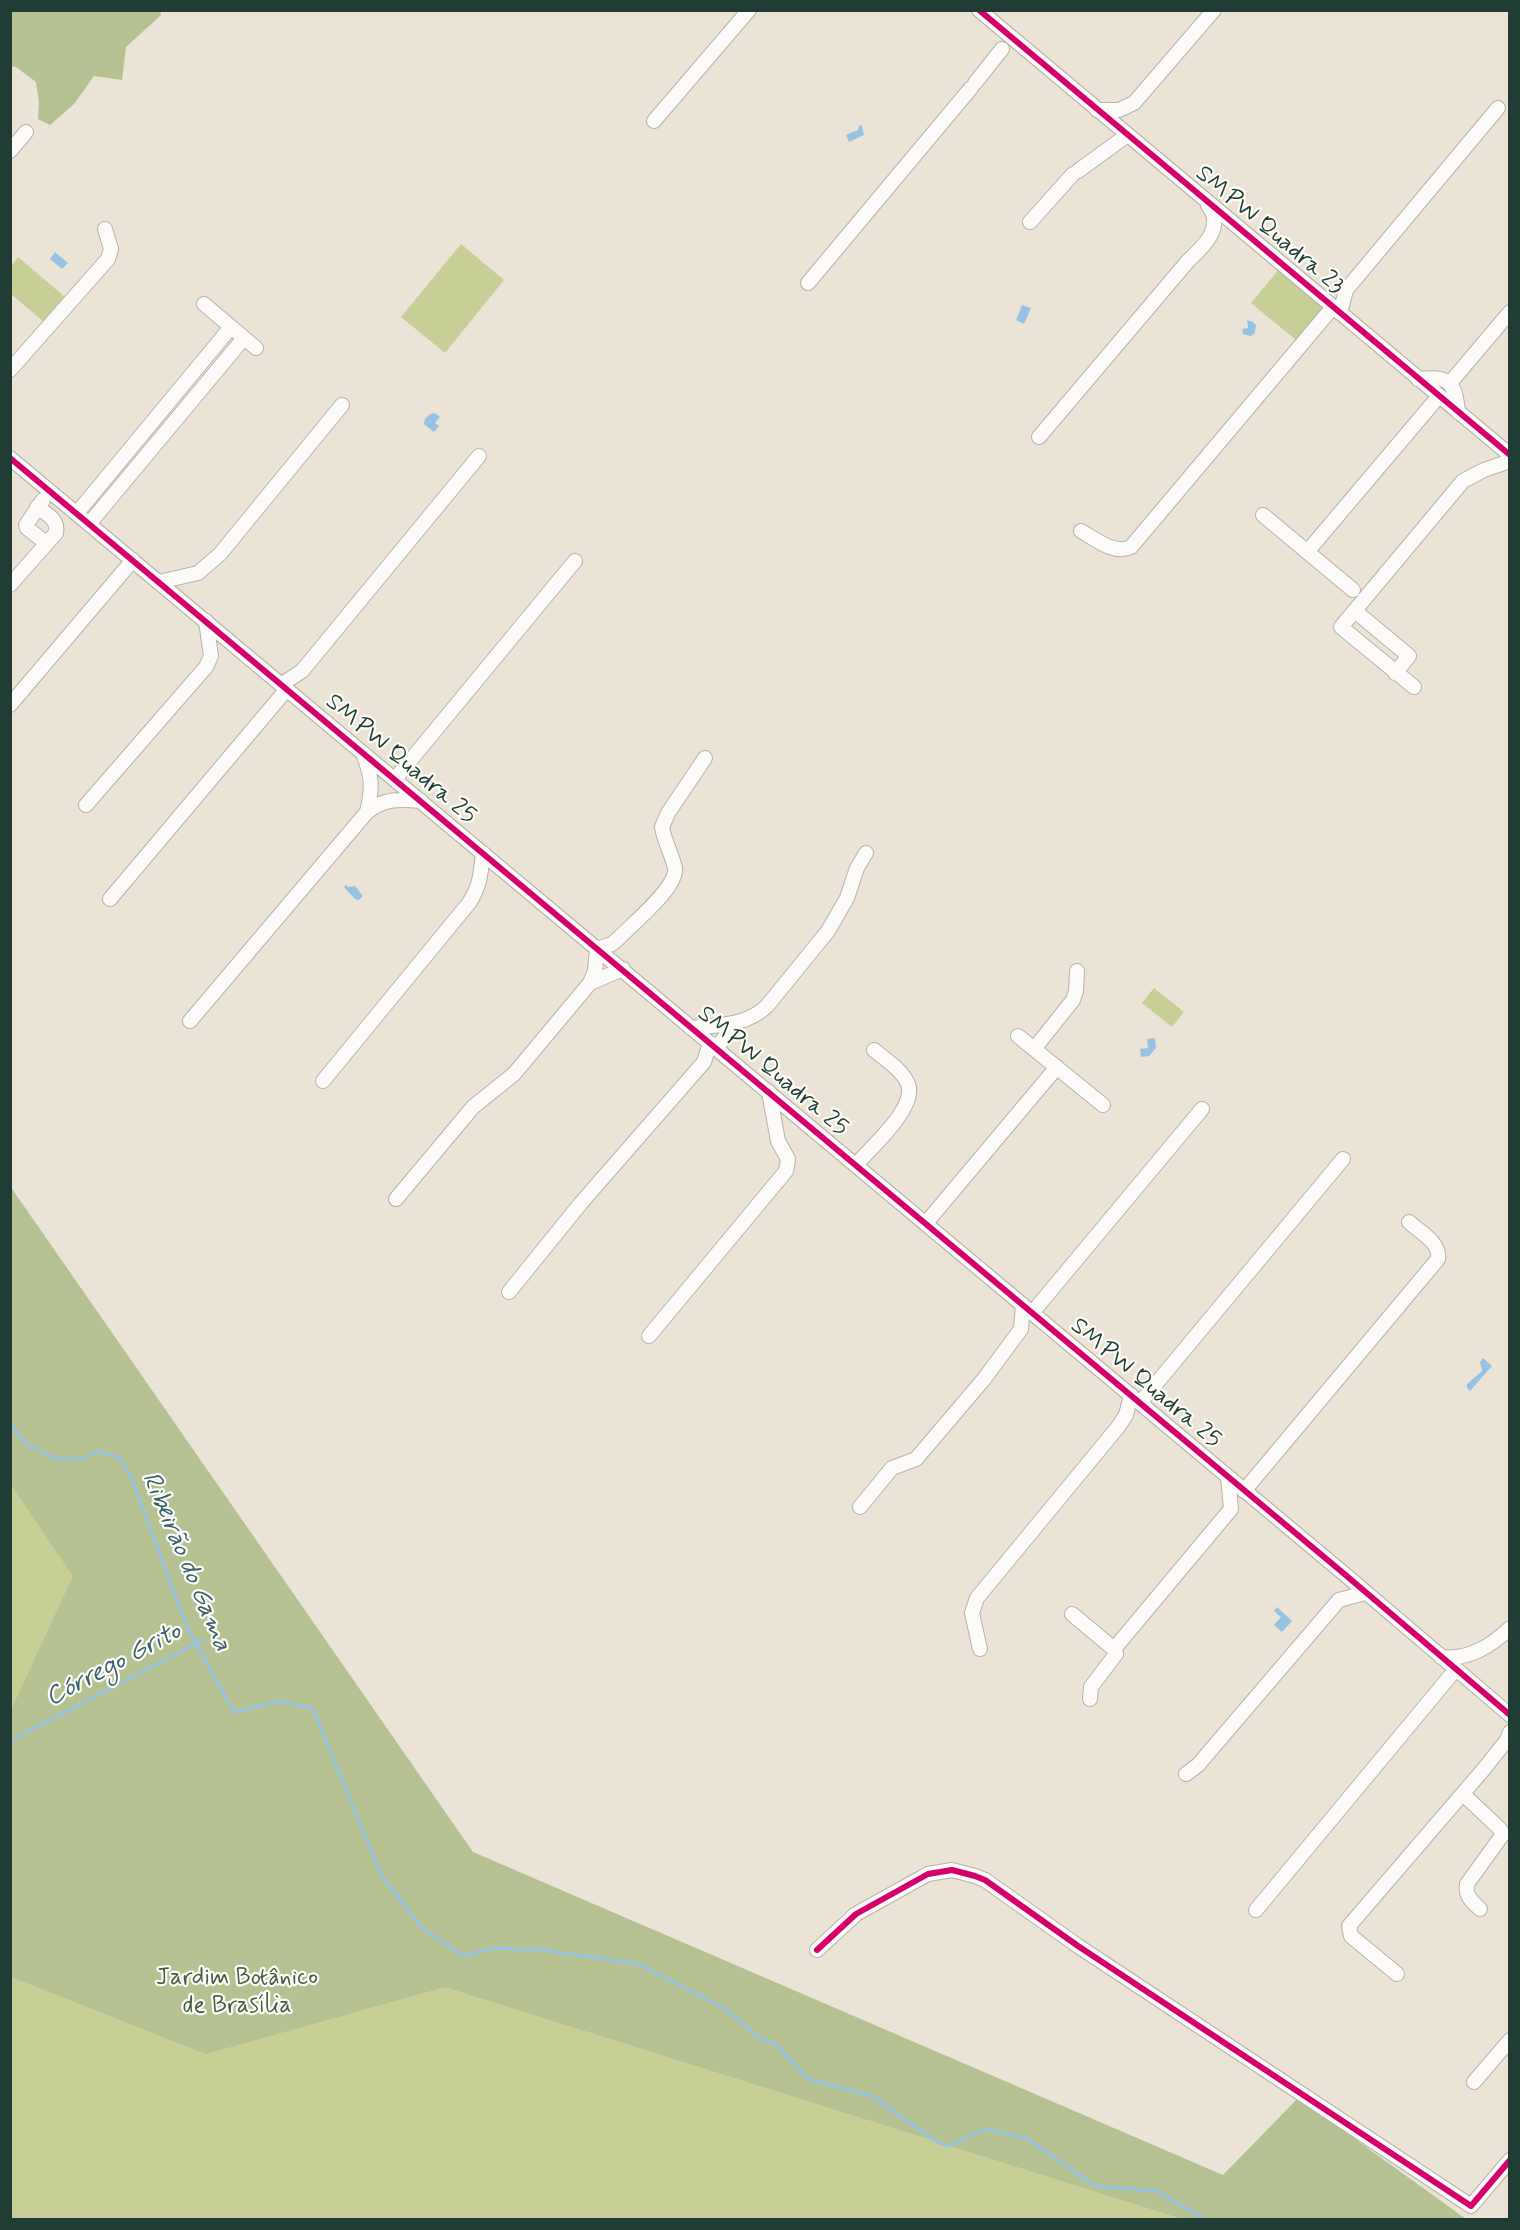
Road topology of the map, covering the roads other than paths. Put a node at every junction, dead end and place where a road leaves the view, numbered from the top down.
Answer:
1 (749, 10) edge
2 (979, 10) edge
3 (1214, 10) edge
4 (1001, 29) junction
5 (1020, 46) junction
6 (1002, 49) junction
7 (1498, 108) dead end
8 (1097, 110) junction
9 (654, 121) dead end
10 (26, 132) dead end
11 (1126, 136) junction
12 (10, 151) edge
13 (1205, 201) junction
14 (1030, 222) dead end
15 (105, 229) dead end
16 (1245, 235) junction
17 (1207, 242) junction
18 (808, 284) dead end
19 (1346, 290) junction
20 (204, 304) dead end
21 (1332, 306) junction
22 (1509, 312) edge
23 (231, 327) junction
24 (244, 338) junction
25 (256, 348) dead end
26 (10, 369) edge
27 (1418, 379) junction
28 (1450, 383) junction
29 (1439, 396) junction
30 (170, 401) junction
31 (342, 405) dead end
32 (182, 412) junction
33 (1458, 412) junction
34 (1039, 437) dead end
35 (1509, 455) edge
36 (479, 456) dead end
37 (11, 458) edge
38 (1509, 461) edge
39 (106, 478) junction
40 (119, 489) junction
41 (50, 491) junction
42 (38, 507) junction
43 (77, 513) junction
44 (1263, 515) dead end
45 (89, 524) junction
46 (1081, 531) dead end
47 (46, 543) junction
48 (1307, 552) junction
49 (133, 560) junction
50 (575, 561) dead end
51 (159, 582) junction
52 (10, 585) edge
53 (1353, 590) dead end
54 (1355, 611) junction
55 (206, 621) junction
56 (1395, 673) junction
57 (1414, 687) dead end
58 (288, 689) junction
59 (10, 705) edge
60 (362, 752) junction
61 (705, 758) dead end
62 (395, 779) junction
63 (421, 801) junction
64 (86, 805) dead end
65 (367, 812) junction
66 (483, 853) junction
67 (866, 853) dead end
68 (110, 898) dead end
69 (597, 949) junction
70 (622, 969) junction
71 (1077, 971) dead end
72 (590, 982) junction
73 (190, 1021) dead end
74 (734, 1024) junction
75 (691, 1028) junction
76 (1018, 1036) dead end
77 (715, 1048) junction
78 (1034, 1049) junction
79 (874, 1050) dead end
80 (1057, 1067) junction
81 (323, 1081) dead end
82 (769, 1092) junction
83 (1103, 1105) dead end
84 (1202, 1109) dead end
85 (1343, 1159) dead end
86 (856, 1165) junction
87 (396, 1199) dead end
88 (1409, 1222) dead end
89 (926, 1223) junction
90 (509, 1292) dead end
91 (1032, 1313) junction
92 (1021, 1329) junction
93 (649, 1336) dead end
94 (1136, 1399) junction
95 (1228, 1478) junction
96 (1244, 1491) junction
97 (860, 1507) dead end
98 (1263, 1507) junction
99 (1231, 1509) junction
100 (1342, 1572) junction
101 (1365, 1593) junction
102 (1339, 1600) junction
103 (1072, 1614) dead end
104 (1509, 1628) edge
105 (980, 1649) dead end
106 (1114, 1649) junction
107 (1441, 1657) junction
108 (1456, 1669) junction
109 (1090, 1699) dead end
110 (1509, 1715) edge
111 (1508, 1737) edge
112 (1186, 1774) dead end
113 (1463, 1794) junction
114 (1480, 1909) dead end
115 (1256, 1910) dead end
116 (818, 1950) dead end
117 (1397, 1974) dead end
118 (1509, 2040) edge
119 (1474, 2082) dead end
120 (1509, 2160) edge

1 - 9 street
2 - 4 street, SMPW Quadra 23
3 - 8 street
4 - 5 street, SMPW Quadra 23
4 - 6 street
5 - 6 street
5 - 8 street, SMPW Quadra 23
6 - 18 street
7 - 19 street
8 - 11 street, SMPW Quadra 23
10 - 12 street
11 - 13 street, SMPW Quadra 23
11 - 14 street
13 - 16 street, SMPW Quadra 23
13 - 17 street
15 - 26 street
16 - 17 street
16 - 21 street, SMPW Quadra 23
17 - 34 street
19 - 21 street
19 - 21 street
20 - 23 street
21 - 27 street, SMPW Quadra 23
21 - 46 street
22 - 28 street
23 - 24 street
23 - 30 street
24 - 25 street
24 - 32 street
27 - 28 street
27 - 29 street, SMPW Quadra 23
28 - 33 street
29 - 33 street, SMPW Quadra 23
29 - 48 street
30 - 32 street
30 - 39 street
31 - 51 street
32 - 40 street
33 - 35 street, SMPW Quadra 23
36 - 58 street
37 - 41 street, SMPW Quadra 25
38 - 54 street
39 - 40 street
39 - 43 street
40 - 45 street
41 - 42 street
41 - 43 street, SMPW Quadra 25
42 - 47 street
42 - 47 street
43 - 45 street, SMPW Quadra 25
44 - 48 street
45 - 49 street, SMPW Quadra 25
47 - 52 street
48 - 53 street
49 - 51 street, SMPW Quadra 25
49 - 59 street
50 - 62 street
51 - 55 street, SMPW Quadra 25
54 - 56 street
54 - 56 street
55 - 58 street, SMPW Quadra 25
55 - 64 street
56 - 57 street
58 - 60 street, SMPW Quadra 25
58 - 68 street
60 - 62 street, SMPW Quadra 25
60 - 65 street
61 - 69 street
62 - 63 street, SMPW Quadra 25
63 - 65 street
63 - 66 street, SMPW Quadra 25
65 - 73 street
66 - 69 street, SMPW Quadra 25
66 - 81 street
67 - 74 street
69 - 70 street, SMPW Quadra 25
69 - 72 street
70 - 72 street
70 - 75 street, SMPW Quadra 25
71 - 78 street
72 - 87 street
74 - 75 street
74 - 77 street
75 - 77 street, SMPW Quadra 25
76 - 78 street
77 - 82 street, SMPW Quadra 25
77 - 90 street
78 - 80 street
79 - 86 street
80 - 83 street
80 - 89 street
82 - 86 street, SMPW Quadra 25
82 - 93 street
84 - 91 street
85 - 94 street
86 - 89 street, SMPW Quadra 25
88 - 96 street
89 - 91 street, SMPW Quadra 25
91 - 92 street
91 - 92 street
91 - 94 street, SMPW Quadra 25
92 - 97 street
94 - 95 street, SMPW Quadra 25
94 - 105 street
95 - 96 street, SMPW Quadra 25
95 - 99 street
96 - 98 street, SMPW Quadra 25
98 - 99 street
98 - 100 street, SMPW Quadra 25
99 - 106 street
100 - 101 street, SMPW Quadra 25
100 - 102 street
101 - 102 street
101 - 107 street, SMPW Quadra 25
102 - 112 street
103 - 106 street
104 - 107 street
106 - 109 street
107 - 108 street, SMPW Quadra 25
108 - 110 street, SMPW Quadra 25
108 - 115 street
111 - 113 street
113 - 114 street
113 - 117 street
116 - 120 street
118 - 119 street

